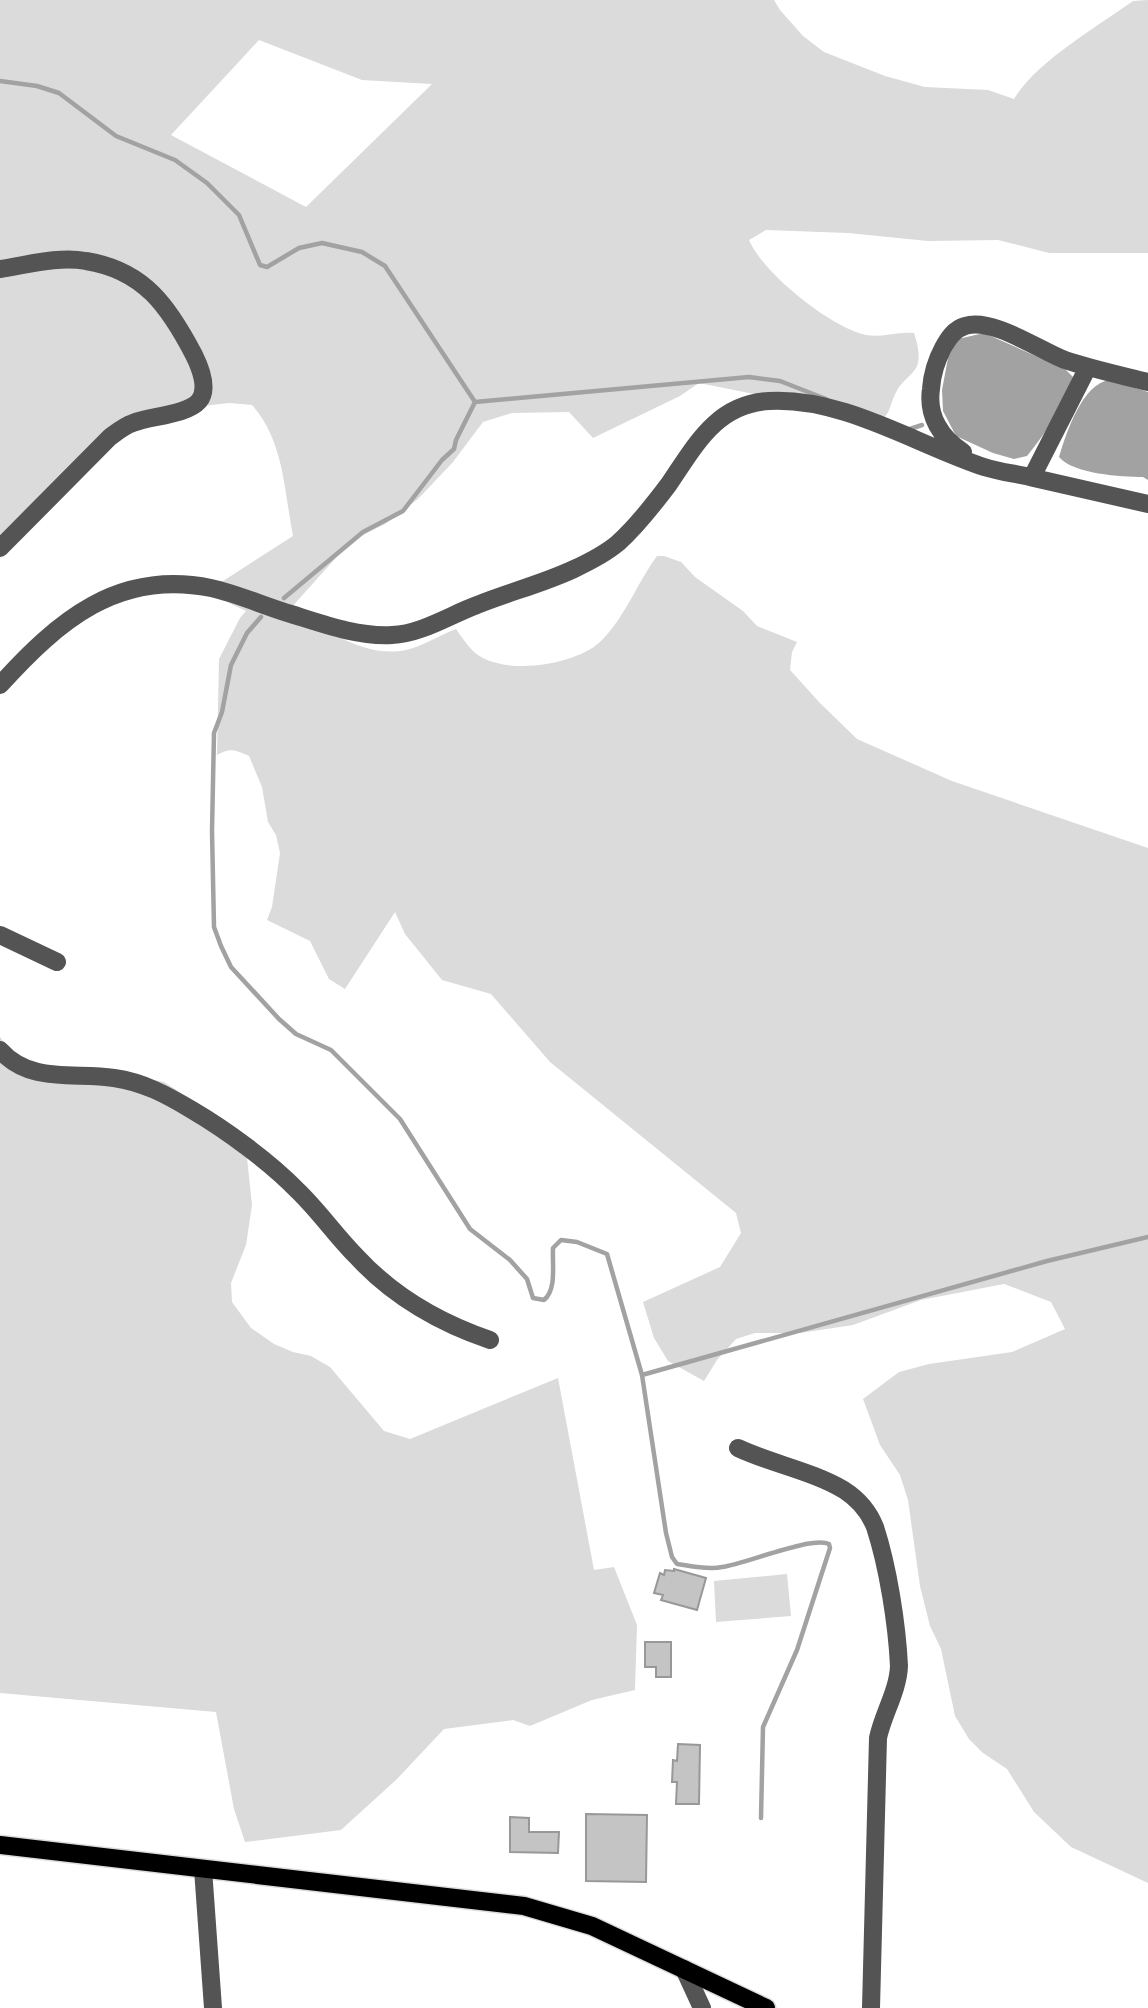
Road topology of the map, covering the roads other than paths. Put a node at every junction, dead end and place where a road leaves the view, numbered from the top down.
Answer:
1 (0, 268) edge
2 (1088, 367) junction
3 (1148, 382) edge
4 (986, 467) junction
5 (1032, 477) junction
6 (1148, 504) edge
7 (0, 548) edge
8 (0, 685) edge
9 (0, 935) edge
10 (57, 961) dead end
11 (0, 1050) edge
12 (490, 1340) dead end
13 (738, 1448) dead end
14 (0, 1845) edge
15 (203, 1869) junction
16 (684, 1969) junction
17 (213, 2008) edge
18 (702, 2008) edge
19 (766, 2008) edge
20 (871, 2008) edge

1 - 7 street
2 - 3 street
2 - 4 street
2 - 5 street
4 - 5 street
4 - 8 street
5 - 6 street
9 - 10 street
11 - 12 street
13 - 20 street
14 - 15 main road
15 - 16 main road
15 - 17 street
16 - 18 street
16 - 19 main road

